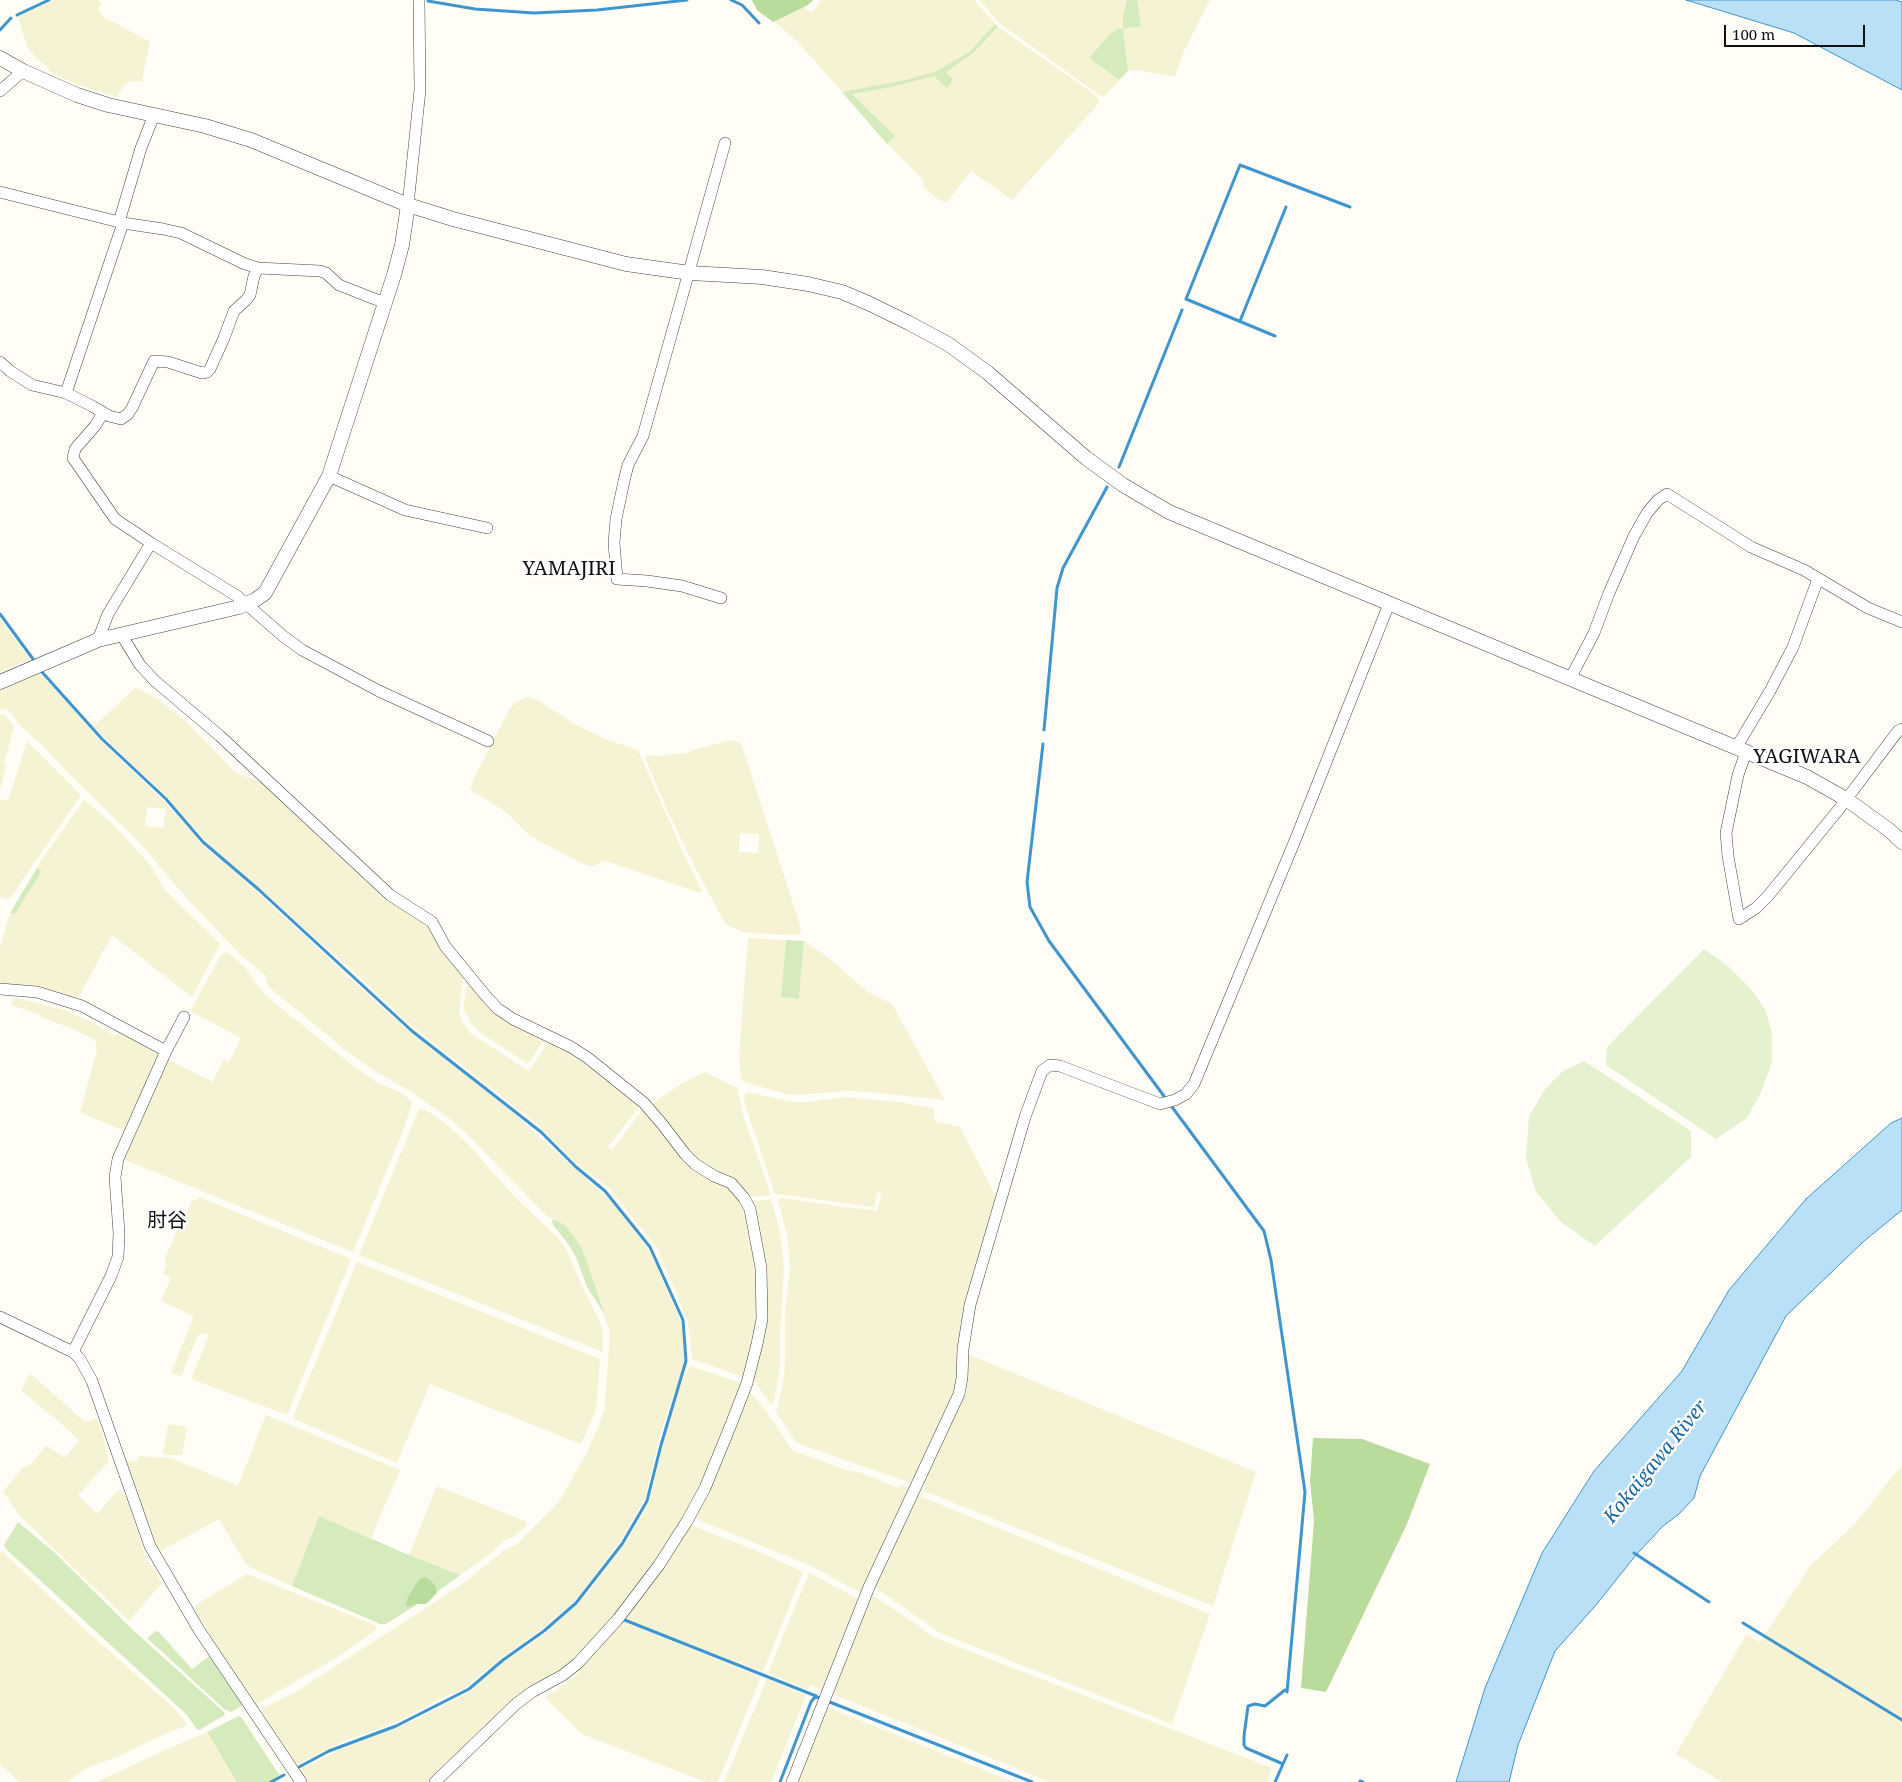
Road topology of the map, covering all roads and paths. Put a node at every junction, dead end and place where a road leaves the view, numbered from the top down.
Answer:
1 (419, 0) edge
2 (0, 58) edge
3 (23, 71) junction
4 (0, 91) edge
5 (154, 115) junction
6 (725, 144) dead end
7 (0, 192) edge
8 (408, 205) junction
9 (121, 223) junction
10 (258, 268) junction
11 (690, 273) junction
12 (385, 303) junction
13 (0, 362) edge
14 (66, 393) junction
15 (103, 413) junction
16 (329, 476) junction
17 (487, 528) dead end
18 (151, 543) junction
19 (1818, 579) junction
20 (721, 598) dead end
21 (247, 604) junction
22 (1389, 604) junction
23 (1902, 622) edge
24 (122, 634) junction
25 (98, 640) junction
26 (1570, 679) junction
27 (0, 682) edge
28 (1902, 729) edge
29 (488, 741) dead end
30 (1741, 750) junction
31 (1846, 799) junction
32 (1902, 842) edge
33 (0, 989) edge
34 (184, 1017) dead end
35 (166, 1051) junction
36 (0, 1317) edge
37 (73, 1352) junction
38 (301, 1782) edge
39 (435, 1782) edge
40 (792, 1782) edge

1 - 8 street
2 - 3 street
3 - 4 street
3 - 5 street
5 - 8 street
5 - 9 street
6 - 11 street
7 - 9 street
8 - 11 street
8 - 12 street
9 - 10 street
9 - 14 street
10 - 12 street
10 - 15 street
11 - 20 street
11 - 22 street
12 - 16 street
13 - 14 street
14 - 15 street
15 - 18 street
16 - 17 street
16 - 21 street
18 - 21 street
18 - 25 street
19 - 23 street
19 - 26 street
19 - 30 street
21 - 24 street
21 - 29 street
22 - 26 street
22 - 40 street
24 - 25 street
24 - 39 street
25 - 27 street
26 - 30 street
28 - 31 street
30 - 31 street
30 - 31 street
31 - 32 street
33 - 35 street
34 - 35 street
35 - 37 street
36 - 37 street
37 - 38 street

